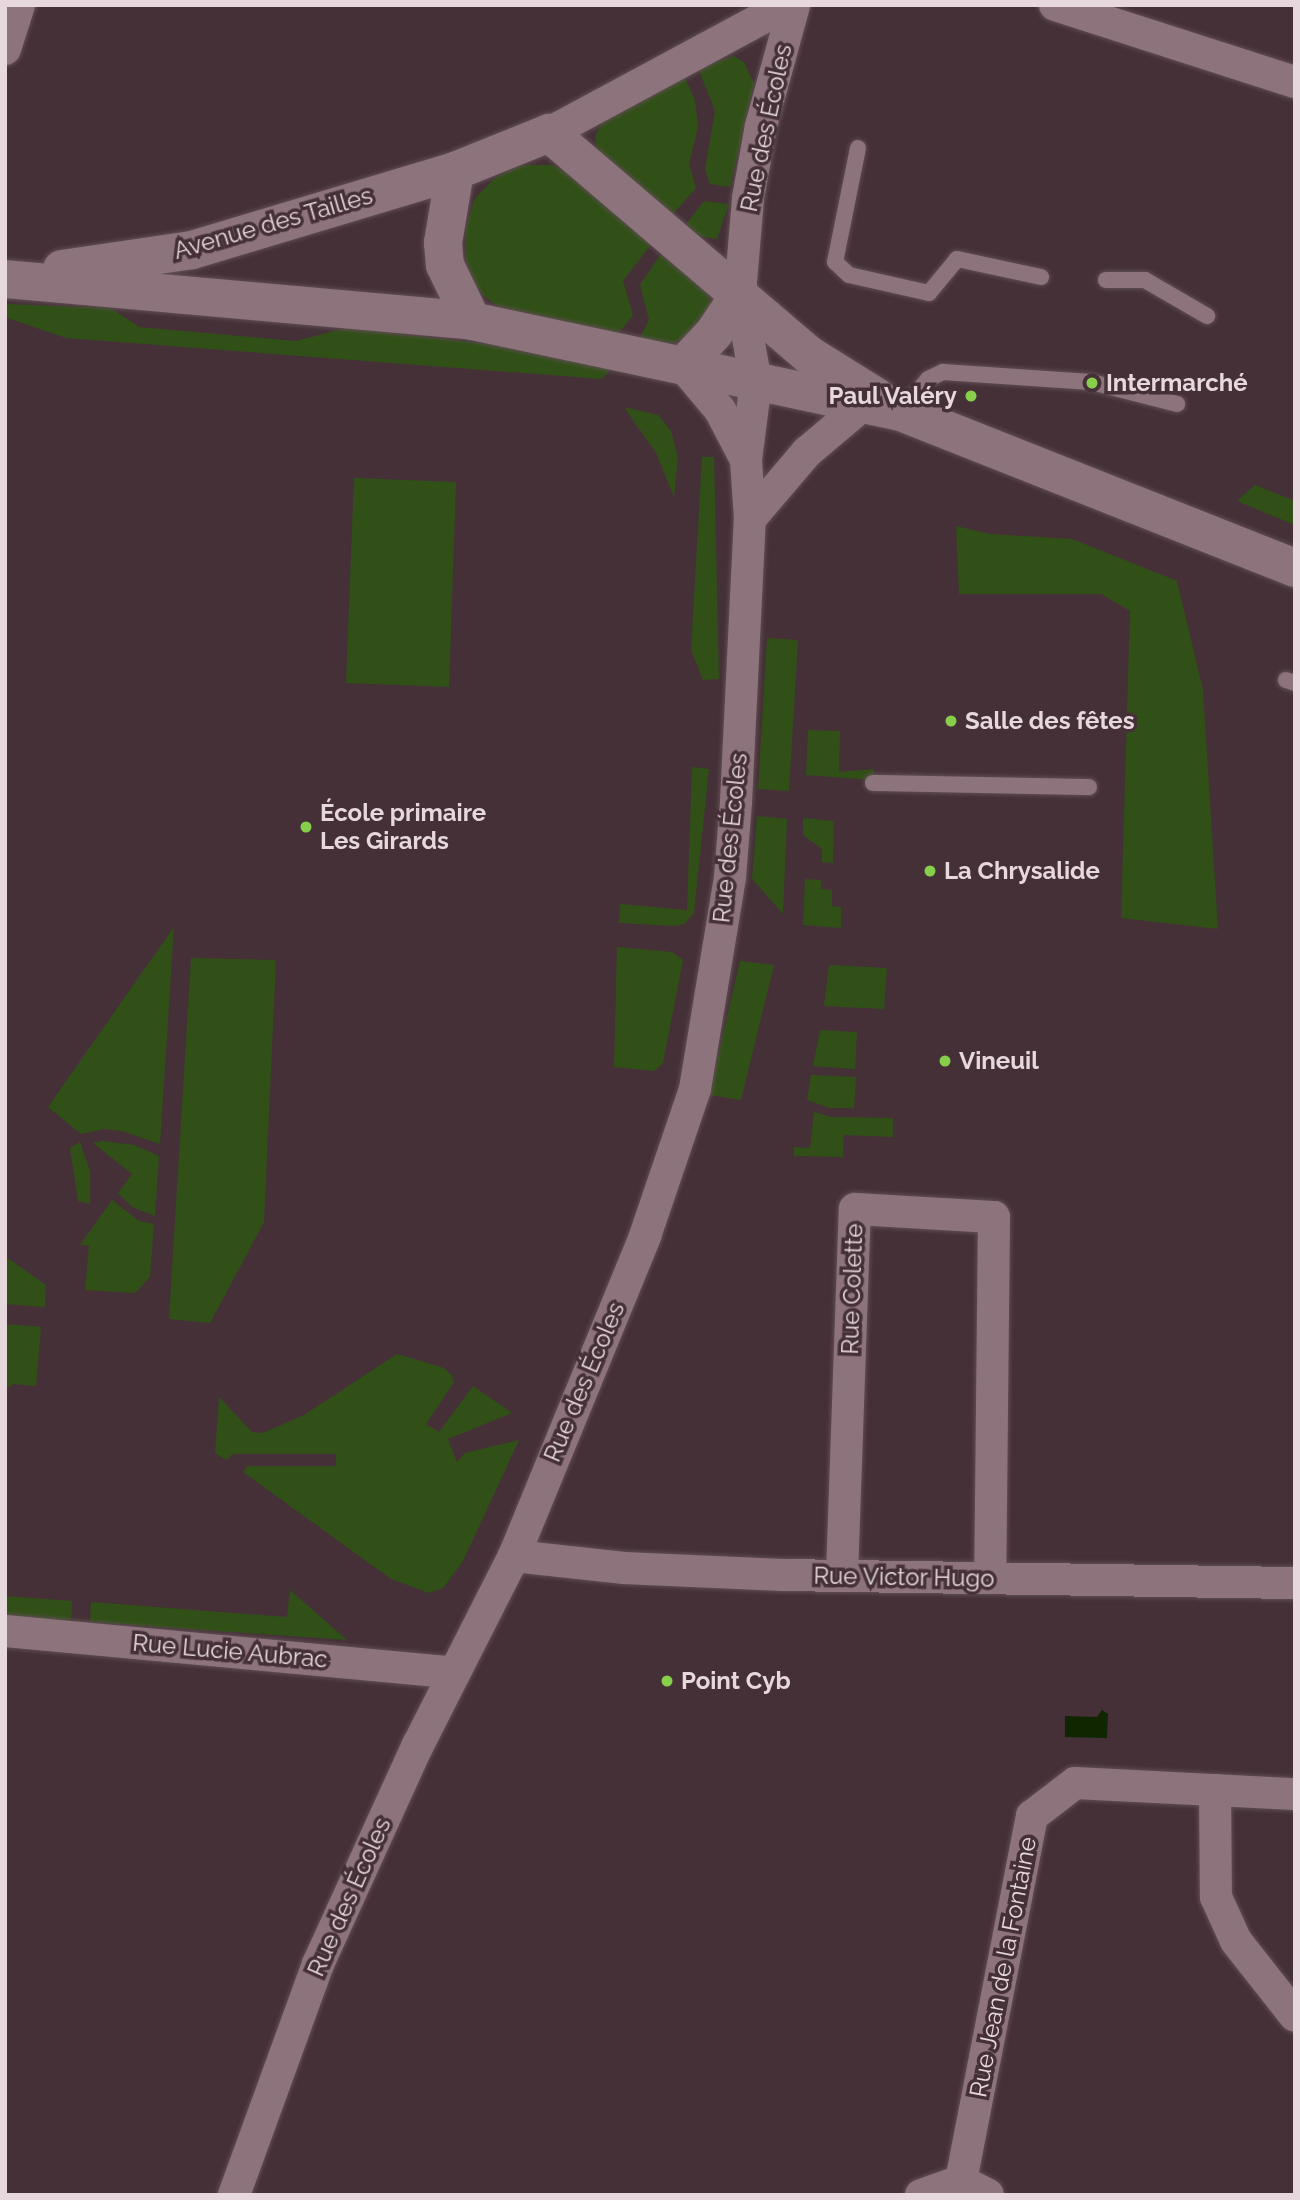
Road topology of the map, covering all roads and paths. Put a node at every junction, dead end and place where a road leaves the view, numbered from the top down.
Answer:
1 (19, 5) edge
2 (787, 5) edge
3 (793, 5) edge
4 (1055, 5) edge
5 (5, 49) edge
6 (1295, 82) edge
7 (549, 133) junction
8 (858, 148) dead end
9 (455, 171) junction
10 (1041, 277) dead end
11 (5, 278) edge
12 (1106, 280) dead end
13 (740, 294) junction
14 (1207, 316) dead end
15 (472, 321) junction
16 (683, 366) junction
17 (756, 382) junction
18 (864, 404) junction
19 (1177, 404) dead end
20 (901, 412) junction
21 (746, 460) junction
22 (750, 519) junction
23 (1295, 568) edge
24 (873, 783) dead end
25 (1089, 787) dead end
26 (514, 1556) junction
27 (842, 1576) junction
28 (990, 1578) junction
29 (1295, 1583) edge
30 (5, 1632) edge
31 (454, 1673) junction
32 (1215, 1790) junction
33 (1295, 1794) edge
34 (1295, 2016) edge
35 (975, 2188) edge
36 (234, 2195) edge
37 (921, 2195) edge

1 - 5 street
2 - 7 street
3 - 13 street, Rue des Écoles
4 - 6 street
7 - 9 street, Avenue des Tailles
7 - 13 street
8 - 10 lane
9 - 11 street, Avenue des Tailles
9 - 15 street
11 - 15 street
12 - 14 lane
13 - 16 street
13 - 17 street, Rue des Écoles
13 - 20 street
15 - 16 street
16 - 17 street
16 - 21 street, Rue des Écoles
17 - 18 street
17 - 21 street, Rue des Écoles
18 - 20 street
18 - 22 street
19 - 20 lane
20 - 23 street
21 - 22 street, Rue des Écoles
22 - 26 street, Rue des Écoles
24 - 25 lane
26 - 27 street, Rue Victor Hugo
26 - 31 street, Rue des Écoles
27 - 28 street, Rue Victor Hugo
27 - 28 street, Rue Colette
28 - 29 street, Rue Victor Hugo
30 - 31 street, Rue Lucie Aubrac
31 - 36 street, Rue des Écoles
32 - 33 street, Rue Jean de la Fontaine
32 - 34 street
32 - 35 street, Rue Jean de la Fontaine
35 - 37 street, Rue Jean de la Fontaine

